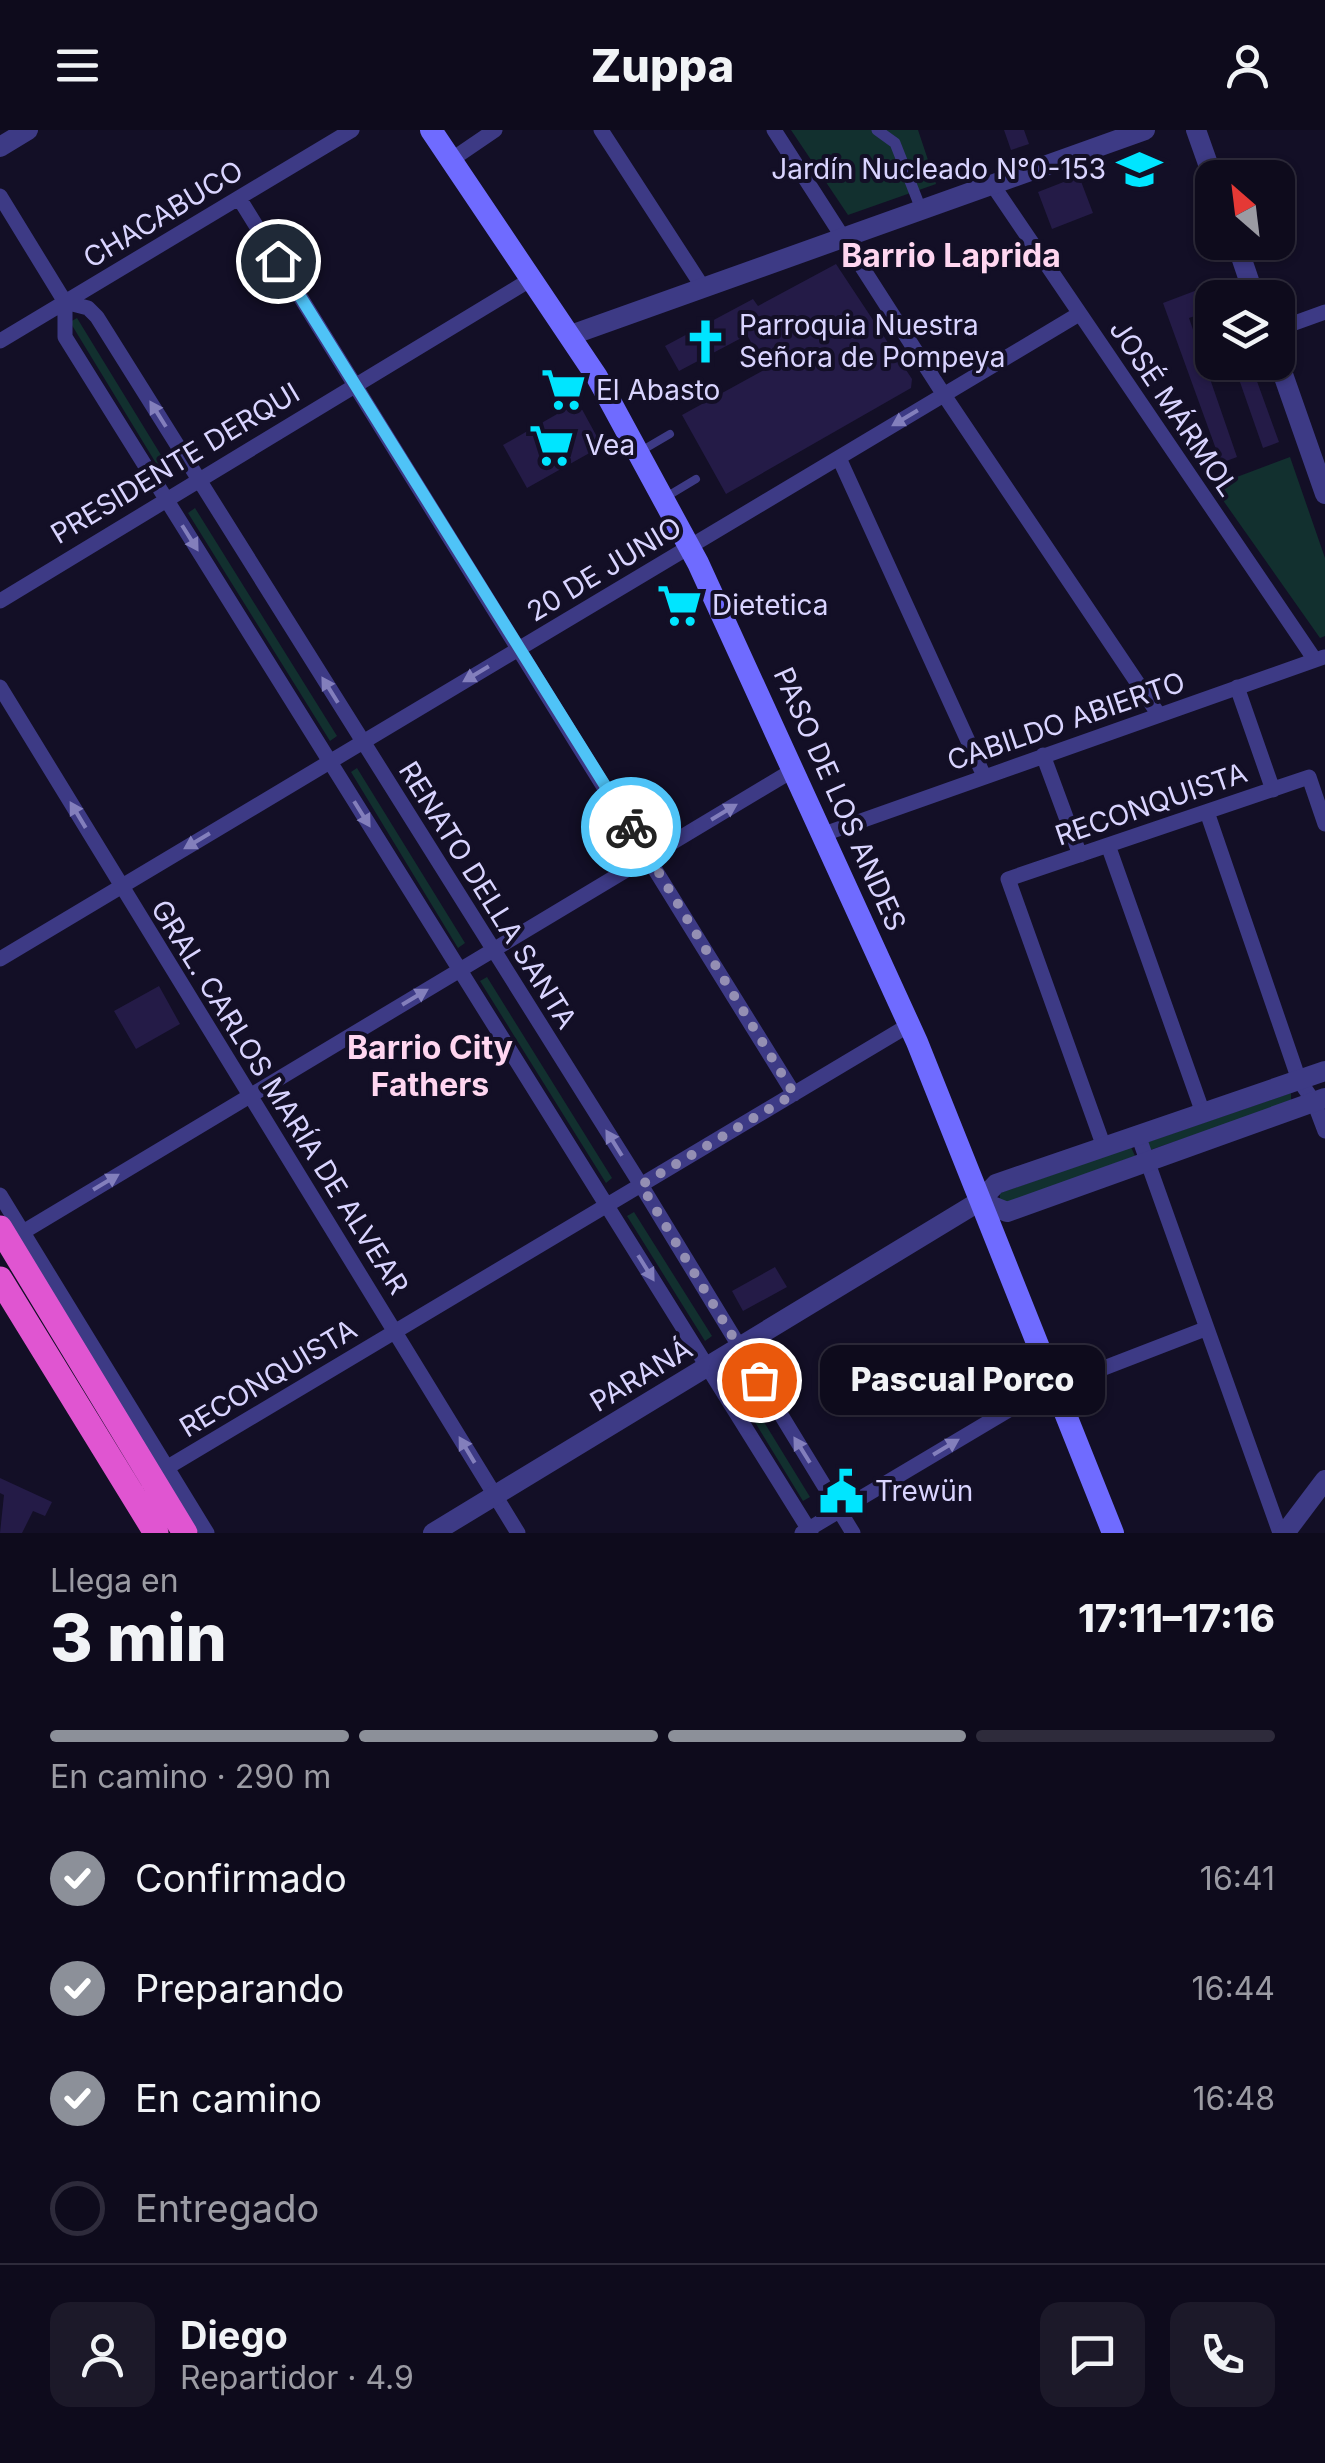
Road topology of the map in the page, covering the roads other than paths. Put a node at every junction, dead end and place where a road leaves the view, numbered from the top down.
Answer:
1 (28, 130) edge
2 (352, 130) edge
3 (431, 130) edge
4 (495, 130) edge
5 (601, 130) edge
6 (774, 130) edge
7 (876, 130) edge
8 (1144, 130) edge
9 (1196, 130) edge
10 (0, 146) edge
11 (452, 160) junction
12 (1206, 160) edge
13 (992, 184) junction
14 (0, 196) edge
15 (239, 198) junction
16 (921, 208) junction
17 (842, 237) junction
18 (533, 278) junction
19 (702, 286) junction
20 (65, 302) junction
21 (1325, 312) edge
22 (1079, 314) junction
23 (1295, 323) edge
24 (571, 335) junction
25 (0, 341) edge
26 (1285, 380) edge
27 (356, 386) junction
28 (944, 395) junction
29 (670, 434) dead end
30 (641, 451) junction
31 (838, 458) junction
32 (696, 479) dead end
33 (200, 481) junction
34 (1325, 494) edge
35 (666, 497) junction
36 (167, 502) junction
37 (690, 547) junction
38 (0, 601) edge
39 (519, 649) junction
40 (1320, 658) edge
41 (0, 687) edge
42 (1237, 687) junction
43 (1158, 714) junction
44 (362, 742) junction
45 (1042, 755) junction
46 (329, 762) junction
47 (795, 769) junction
48 (984, 776) junction
49 (1273, 790) junction
50 (1207, 812) junction
51 (1325, 824) edge
52 (824, 834) junction
53 (1108, 845) junction
54 (1080, 855) junction
55 (650, 856) junction
56 (121, 886) junction
57 (492, 951) junction
58 (0, 959) edge
59 (460, 970) junction
60 (909, 1025) junction
61 (1325, 1071) edge
62 (1300, 1080) junction
63 (794, 1094) junction
64 (250, 1096) junction
65 (1320, 1100) edge
66 (1203, 1113) junction
67 (1325, 1131) edge
68 (1138, 1135) junction
69 (1104, 1147) junction
70 (1146, 1162) junction
71 (641, 1185) junction
72 (0, 1195) edge
73 (980, 1201) junction
74 (606, 1206) junction
75 (11, 1230) edge
76 (0, 1279) edge
77 (1205, 1329) junction
78 (395, 1331) junction
79 (739, 1347) junction
80 (708, 1366) junction
81 (1057, 1386) junction
82 (168, 1467) junction
83 (1325, 1480) edge
84 (495, 1495) junction
85 (839, 1510) junction
86 (807, 1532) edge
87 (156, 1533) edge
88 (185, 1533) edge
89 (207, 1533) edge
90 (433, 1533) edge
91 (518, 1533) edge
92 (853, 1533) edge
93 (1113, 1533) edge
94 (1282, 1533) edge

1 - 10 street
2 - 15 street, CHACABUCO
3 - 11 main road, PASO DE LOS ANDES
4 - 11 street
5 - 19 street
6 - 17 street
7 - 16 street
8 - 13 street
9 - 12 street
11 - 18 main road, PASO DE LOS ANDES
13 - 16 street
13 - 22 street, JOSÉ MÁRMOL
14 - 20 street, RENATO DELLA SANTA
15 - 20 street, CHACABUCO
15 - 27 street
16 - 17 street
17 - 19 street
17 - 28 street
18 - 24 main road, PASO DE LOS ANDES
18 - 27 street, PRESIDENTE DERQUI
19 - 24 street
20 - 25 street, CHACABUCO
33 -> 20 street, RENATO DELLA SANTA
20 - 36 street, RENATO DELLA SANTA
21 - 23 street
22 - 28 street, 20 DE JUNIO
22 - 40 street, JOSÉ MÁRMOL
24 - 30 main road, PASO DE LOS ANDES
26 - 34 street
27 - 33 street, PRESIDENTE DERQUI
27 - 39 street
28 -> 31 street, 20 DE JUNIO
28 - 43 street
29 - 30 lane
30 - 35 main road, PASO DE LOS ANDES
31 - 37 street, 20 DE JUNIO
31 - 48 street
32 - 35 lane
33 - 36 street, PRESIDENTE DERQUI
44 -> 33 street, RENATO DELLA SANTA
35 - 37 main road, PASO DE LOS ANDES
36 - 38 street, PRESIDENTE DERQUI
36 -> 46 street, RENATO DELLA SANTA
37 - 39 street, 20 DE JUNIO
37 - 47 main road, PASO DE LOS ANDES
39 -> 44 street, 20 DE JUNIO
39 - 55 street
40 - 42 street, CABILDO ABIERTO
56 -> 41 street, GRAL. CARLOS MARÍA DE ALVEAR
42 - 43 street, CABILDO ABIERTO
42 - 49 street
43 - 45 street, CABILDO ABIERTO
44 - 46 street, 20 DE JUNIO
44 - 57 street, RENATO DELLA SANTA
45 - 48 street, CABILDO ABIERTO
45 - 54 street
46 -> 56 street, 20 DE JUNIO
46 -> 59 street, RENATO DELLA SANTA
47 - 52 main road, PASO DE LOS ANDES
55 -> 47 street
48 - 52 street, CABILDO ABIERTO
49 - 50 street, RECONQUISTA
49 - 51 street, RECONQUISTA
50 - 53 street, RECONQUISTA
50 - 62 street
52 - 60 main road, PASO DE LOS ANDES
53 - 54 street, RECONQUISTA
53 - 66 street
54 - 69 street, RECONQUISTA
55 - 57 street
55 - 63 street
56 - 58 street, 20 DE JUNIO
56 - 64 street, GRAL. CARLOS MARÍA DE ALVEAR
57 - 59 street
71 -> 57 street, RENATO DELLA SANTA
64 -> 59 street
59 - 74 street, RENATO DELLA SANTA
60 - 63 street, RECONQUISTA
60 - 73 main road, PASO DE LOS ANDES
61 - 62 street, PARANÁ
62 - 65 street
62 - 66 street, PARANÁ
63 - 71 street, RECONQUISTA
75 -> 64 street
64 - 78 street, GRAL. CARLOS MARÍA DE ALVEAR
65 - 67 street
65 - 70 street
66 - 68 street, PARANÁ
68 - 69 street, PARANÁ
68 - 70 street
69 - 73 street, PARANÁ
70 - 73 street
70 - 77 street
71 - 74 street, RECONQUISTA
71 - 79 street, RENATO DELLA SANTA
72 - 75 street
73 - 79 street, PARANÁ
73 - 81 main road, PASO DE LOS ANDES
74 - 78 street, RECONQUISTA
74 -> 80 street, RENATO DELLA SANTA
75 - 82 street
75 - 88 highway
76 - 87 highway
77 - 81 street
77 - 94 street
78 - 82 street, RECONQUISTA
84 -> 78 street, GRAL. CARLOS MARÍA DE ALVEAR
79 - 80 street, PARANÁ
85 -> 79 street, RENATO DELLA SANTA
80 - 84 street, PARANÁ
80 - 86 street, RENATO DELLA SANTA
85 -> 81 street
81 - 93 main road, PASO DE LOS ANDES
82 - 89 street
83 - 94 street
84 - 90 street, PARANÁ
84 - 91 street, GRAL. CARLOS MARÍA DE ALVEAR
85 - 86 street
85 - 92 street, RENATO DELLA SANTA

